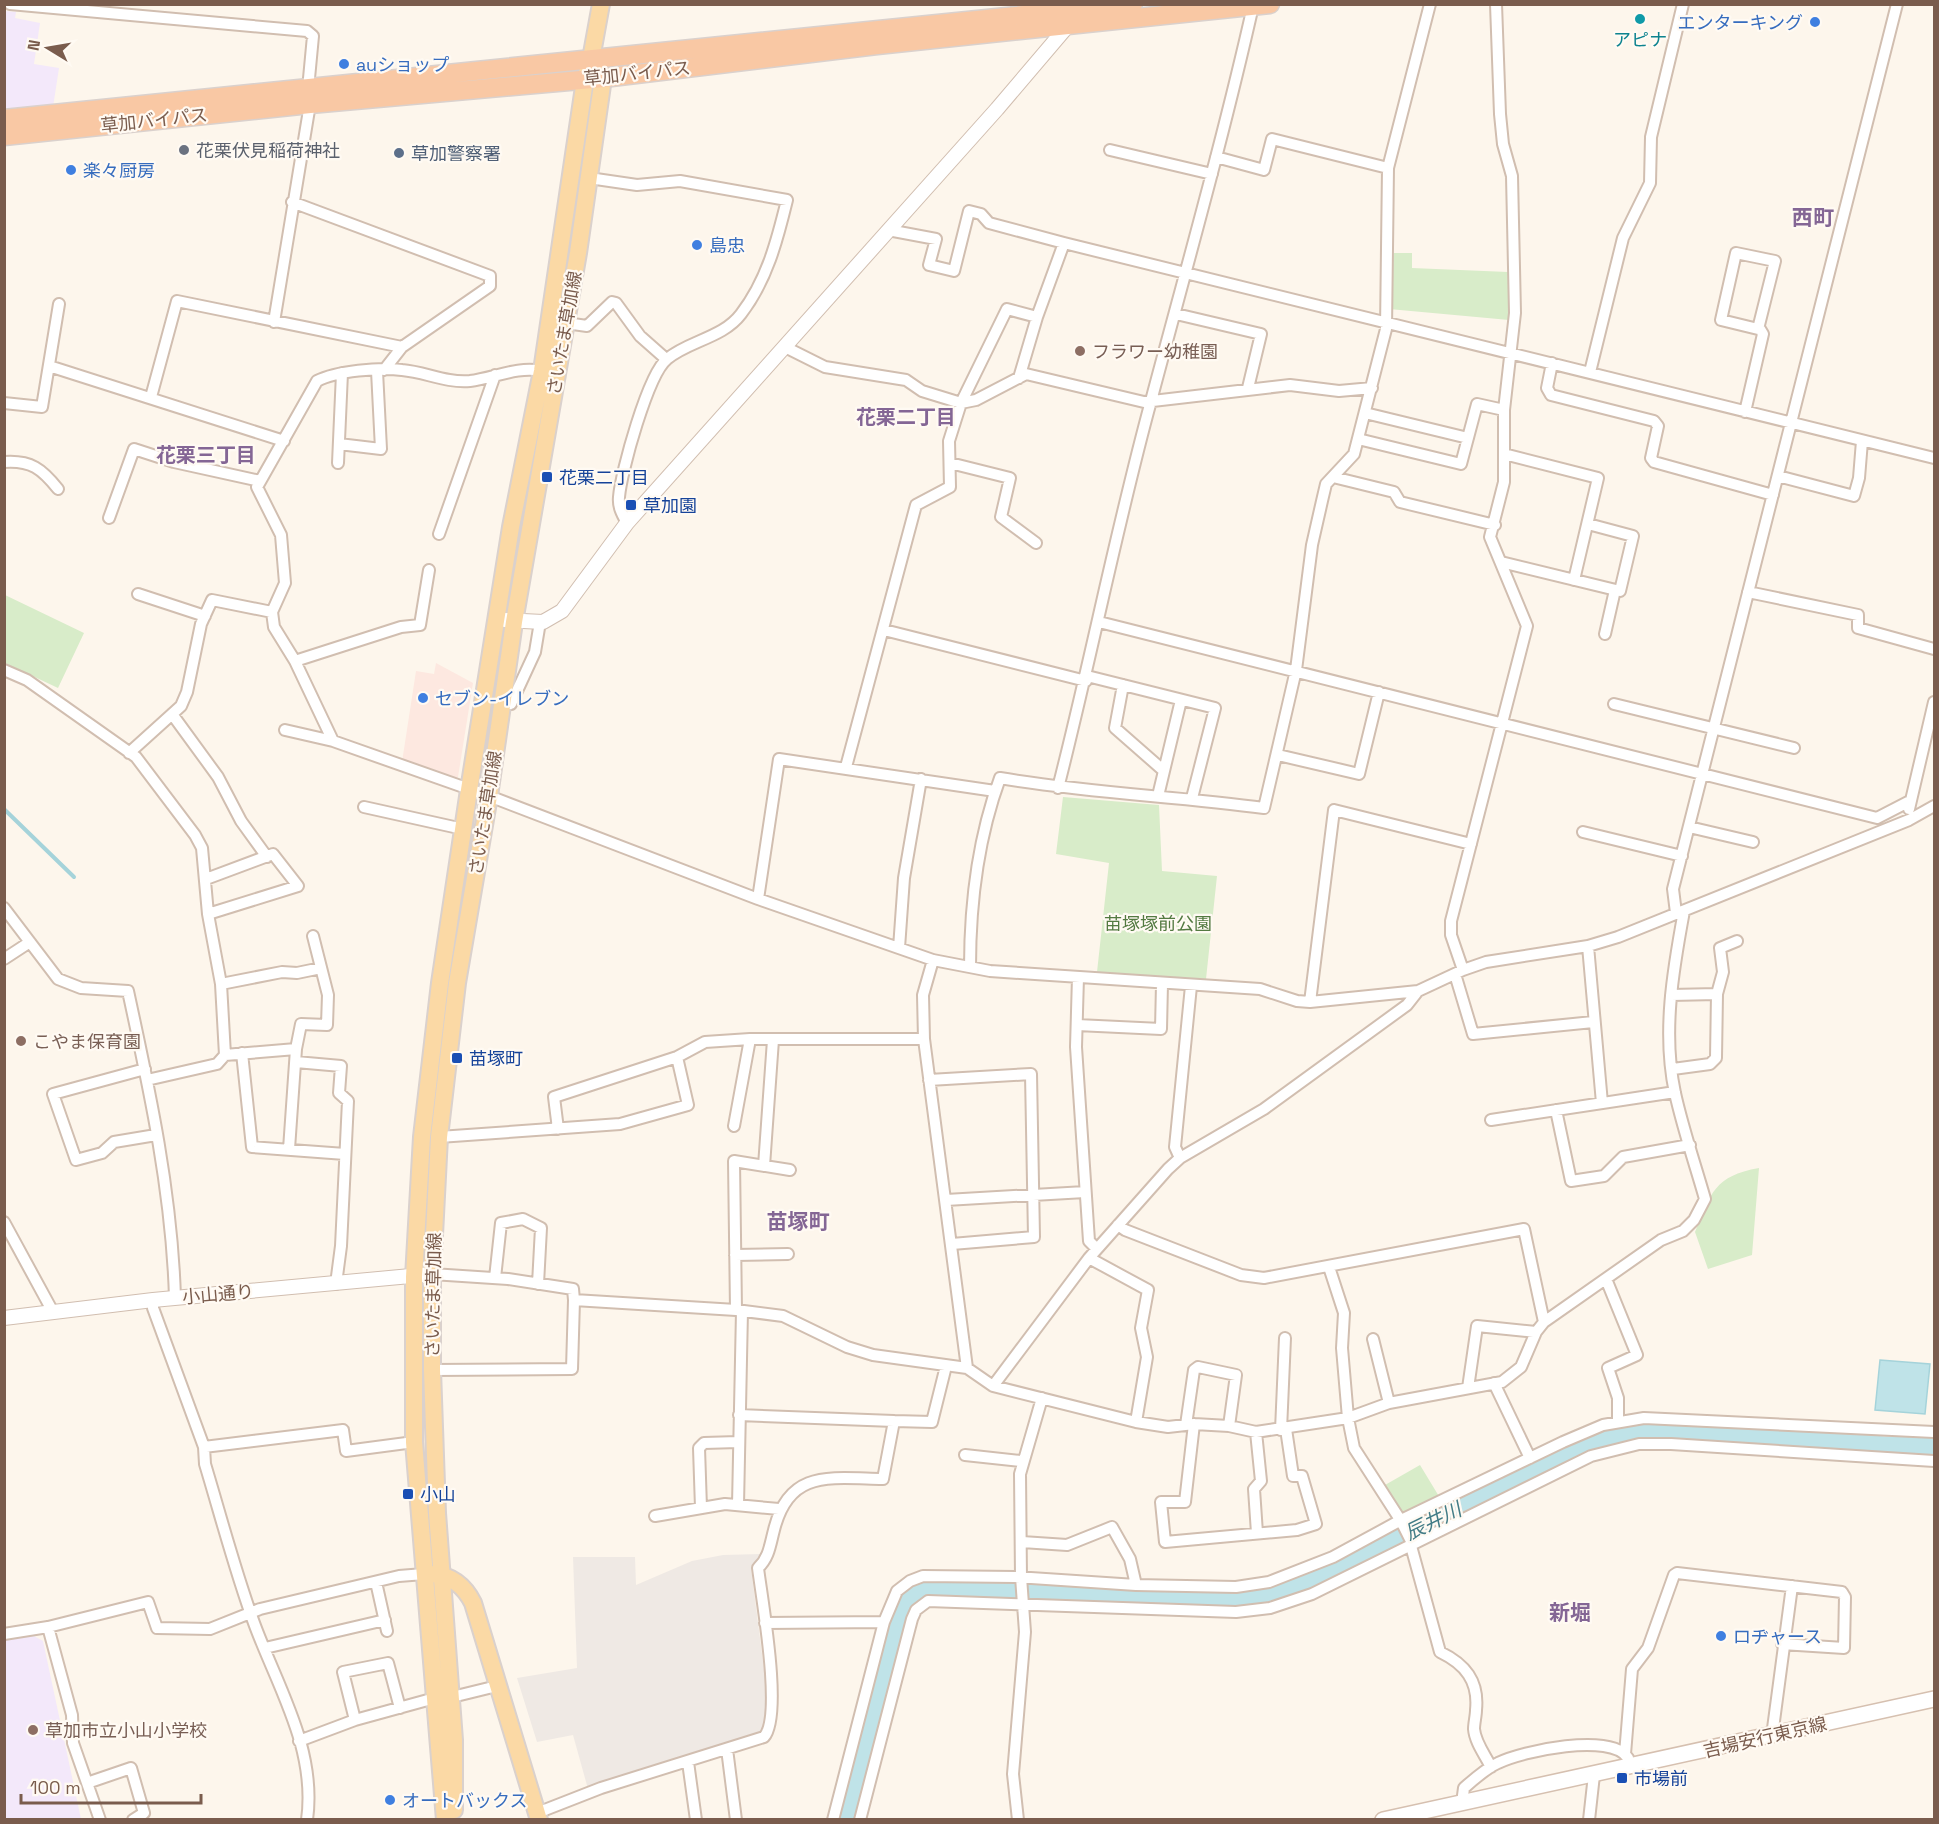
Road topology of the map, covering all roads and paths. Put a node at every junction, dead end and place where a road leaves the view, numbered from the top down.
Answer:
1 (10, 4) edge
2 (160, 4) edge
3 (601, 4) edge
4 (1133, 4) edge
5 (1430, 4) edge
6 (1496, 4) edge
7 (1683, 4) edge
8 (1897, 4) edge
9 (1261, 5) edge
10 (43, 6) edge
11 (1072, 12) edge
12 (158, 17) junction
13 (591, 59) junction
14 (594, 79) junction
15 (309, 97) junction
16 (4, 119) edge
17 (4, 136) edge
18 (1110, 150) dead end
19 (1216, 156) junction
20 (1388, 168) junction
21 (1212, 174) junction
22 (589, 178) junction
23 (292, 202) junction
24 (888, 230) junction
25 (1064, 243) junction
26 (1186, 273) junction
27 (59, 304) dead end
28 (1176, 314) junction
29 (1037, 317) junction
30 (274, 322) junction
31 (1386, 322) junction
32 (566, 323) junction
33 (1758, 329) junction
34 (402, 347) junction
35 (785, 347) junction
36 (1509, 353) junction
37 (666, 359) junction
38 (1552, 363) junction
39 (49, 366) junction
40 (381, 370) junction
41 (542, 371) junction
42 (1590, 372) junction
43 (342, 373) junction
44 (495, 375) junction
45 (1019, 378) junction
46 (1248, 388) junction
47 (1372, 388) junction
48 (151, 397) junction
49 (1150, 402) junction
50 (4, 403) edge
51 (961, 403) junction
52 (1504, 410) junction
53 (1745, 412) junction
54 (1365, 413) junction
55 (1792, 422) junction
56 (1468, 438) junction
57 (1358, 439) junction
58 (284, 441) junction
59 (1862, 441) junction
60 (339, 444) junction
61 (1504, 453) junction
62 (1935, 458) edge
63 (4, 462) edge
64 (338, 463) dead end
65 (950, 463) junction
66 (1778, 476) junction
67 (1333, 477) junction
68 (260, 481) junction
69 (58, 489) dead end
70 (1773, 495) junction
71 (108, 518) dead end
72 (627, 523) junction
73 (1588, 524) junction
74 (1494, 525) junction
75 (439, 534) dead end
76 (1036, 543) dead end
77 (1501, 562) junction
78 (429, 570) dead end
79 (1574, 580) junction
80 (1615, 590) junction
81 (1748, 592) junction
82 (138, 594) dead end
83 (272, 612) junction
84 (205, 616) junction
85 (497, 618) junction
86 (514, 622) junction
87 (540, 622) junction
88 (1099, 622) junction
89 (884, 630) junction
90 (1605, 634) dead end
91 (1935, 649) edge
92 (295, 661) junction
93 (4, 670) edge
94 (1296, 670) junction
95 (1086, 679) junction
96 (1122, 685) junction
97 (1379, 692) junction
98 (1181, 700) junction
99 (1935, 702) edge
100 (501, 703) junction
101 (1614, 704) dead end
102 (172, 714) junction
103 (1501, 724) junction
104 (285, 729) dead end
105 (1715, 729) junction
106 (333, 741) junction
107 (1794, 748) dead end
108 (129, 753) junction
109 (1278, 755) junction
110 (846, 767) junction
111 (1164, 771) junction
112 (1703, 774) junction
113 (921, 780) junction
114 (1058, 788) junction
115 (469, 790) junction
116 (995, 790) junction
117 (489, 796) junction
118 (1158, 796) junction
119 (1192, 798) junction
120 (1908, 802) junction
121 (1935, 806) edge
122 (364, 807) dead end
123 (1909, 820) junction
124 (1689, 827) junction
125 (463, 829) junction
126 (1583, 832) dead end
127 (1753, 842) dead end
128 (1471, 844) junction
129 (1682, 856) junction
130 (267, 857) junction
131 (206, 879) junction
132 (758, 898) junction
133 (4, 908) edge
134 (1680, 912) junction
135 (208, 914) junction
136 (313, 936) dead end
137 (1737, 941) dead end
138 (30, 942) junction
139 (1588, 946) junction
140 (898, 948) junction
141 (4, 959) edge
142 (933, 960) junction
143 (970, 967) junction
144 (321, 968) junction
145 (1459, 972) junction
146 (1078, 977) junction
147 (221, 984) junction
148 (1162, 984) junction
149 (1191, 986) junction
150 (1419, 991) junction
151 (1717, 994) junction
152 (1671, 995) junction
153 (1310, 1002) junction
154 (1593, 1022) junction
155 (1077, 1025) junction
156 (750, 1039) junction
157 (924, 1039) junction
158 (773, 1040) junction
159 (296, 1048) junction
160 (242, 1053) junction
161 (225, 1055) junction
162 (677, 1057) junction
163 (296, 1062) junction
164 (1672, 1069) junction
165 (146, 1075) junction
166 (929, 1080) junction
167 (1675, 1092) junction
168 (1602, 1103) junction
169 (1556, 1110) junction
170 (1491, 1120) dead end
171 (734, 1126) dead end
172 (558, 1129) junction
173 (156, 1135) junction
174 (439, 1137) junction
175 (1690, 1145) junction
176 (289, 1149) junction
177 (345, 1154) junction
178 (1180, 1158) junction
179 (764, 1166) junction
180 (790, 1170) dead end
181 (1085, 1192) junction
182 (1032, 1195) junction
183 (946, 1200) junction
184 (4, 1222) edge
185 (1118, 1225) junction
186 (952, 1244) junction
187 (1097, 1249) junction
188 (788, 1254) dead end
189 (735, 1255) junction
190 (1089, 1258) junction
191 (1329, 1266) junction
192 (432, 1274) junction
193 (414, 1277) junction
194 (495, 1278) junction
195 (1606, 1279) junction
196 (336, 1284) junction
197 (538, 1284) junction
198 (175, 1298) junction
199 (153, 1300) junction
200 (574, 1300) junction
201 (739, 1311) junction
202 (53, 1312) junction
203 (4, 1318) edge
204 (1544, 1322) junction
205 (1536, 1332) junction
206 (1285, 1338) dead end
207 (1373, 1339) dead end
208 (946, 1366) junction
209 (967, 1368) junction
210 (432, 1371) junction
211 (1494, 1383) junction
212 (993, 1386) junction
213 (1468, 1388) junction
214 (1042, 1398) junction
215 (1389, 1403) junction
216 (739, 1415) junction
217 (1348, 1418) junction
218 (894, 1420) junction
219 (1618, 1421) junction
220 (1136, 1422) junction
221 (1190, 1424) junction
222 (1229, 1426) junction
223 (1283, 1430) junction
224 (1256, 1432) junction
225 (1935, 1432) edge
226 (414, 1442) junction
227 (738, 1442) junction
228 (204, 1447) junction
229 (965, 1455) dead end
230 (1530, 1458) junction
231 (1022, 1461) junction
232 (1935, 1461) edge
233 (738, 1505) junction
234 (701, 1508) junction
235 (779, 1509) junction
236 (655, 1516) dead end
237 (1401, 1520) junction
238 (1257, 1533) junction
239 (1022, 1542) junction
240 (1412, 1545) junction
241 (424, 1574) junction
242 (442, 1575) junction
243 (1021, 1579) junction
244 (376, 1582) junction
245 (1136, 1585) junction
246 (1792, 1586) junction
247 (1023, 1603) junction
248 (251, 1614) junction
249 (884, 1622) junction
250 (765, 1623) junction
251 (48, 1627) junction
252 (4, 1634) edge
253 (1782, 1644) junction
254 (265, 1648) junction
255 (497, 1686) junction
256 (443, 1697) junction
257 (1935, 1699) edge
258 (400, 1708) junction
259 (356, 1720) junction
260 (1772, 1736) junction
261 (299, 1741) junction
262 (728, 1749) junction
263 (1629, 1760) junction
264 (688, 1762) junction
265 (1491, 1767) junction
266 (1594, 1775) junction
267 (87, 1783) junction
268 (1462, 1803) junction
269 (538, 1816) edge
270 (100, 1820) edge
271 (133, 1820) edge
272 (307, 1820) edge
273 (445, 1820) edge
274 (453, 1820) edge
275 (696, 1820) edge
276 (736, 1820) edge
277 (833, 1820) edge
278 (860, 1820) edge
279 (1018, 1820) edge
280 (1383, 1820) edge
281 (1589, 1820) edge

1 - 10 street
2 - 12 street
3 - 13 main road, さいたま草加線
4 - 11 highway, 草加バイパス
5 - 20 street
6 - 36 street
7 - 42 street
8 - 55 street
9 - 11 highway, 草加バイパス
9 - 19 street
10 - 12 street
11 - 13 highway, 草加バイパス
11 - 14 highway, 草加バイパス
11 - 24 street
12 - 15 street
13 - 14 main road, さいたま草加線
13 - 15 highway, 草加バイパス
14 - 15 highway, 草加バイパス
14 - 22 main road, さいたま草加線
14 - 41 main road, さいたま草加線
15 - 16 highway, 草加バイパス
15 - 17 highway, 草加バイパス
15 - 23 street
18 - 21 street
19 - 20 street
19 - 21 street
20 - 31 street
21 - 26 street
22 - 32 main road, さいたま草加線
22 - 37 street
23 - 30 street
23 - 34 street
24 - 25 street
24 - 35 street
25 - 26 street
25 - 29 street
26 - 28 street
26 - 31 street
27 - 39 street
28 - 46 street
28 - 49 street
29 - 45 street
29 - 51 street
30 - 34 street
30 - 48 street
31 - 36 street
31 - 47 street
32 - 37 street
32 - 86 main road, さいたま草加線
33 - 33 street
33 - 53 street
34 - 40 street
35 - 51 street
35 - 72 street
36 - 38 street
36 - 52 street
37 - 72 street
38 - 42 street
38 - 70 street
39 - 48 street
39 - 50 street
40 - 43 street
40 - 44 street
40 - 60 street
41 - 44 street
41 - 85 main road, さいたま草加線
42 - 53 street
43 - 58 street
43 - 60 street
44 - 75 street
45 - 49 street
45 - 51 street
46 - 47 street
46 - 49 street
47 - 54 street
48 - 58 street
49 - 88 street
51 - 65 street
52 - 56 street
52 - 61 street
53 - 55 street
54 - 56 street
54 - 57 street
55 - 59 street
55 - 66 street
56 - 57 street
57 - 67 street
58 - 68 street
59 - 62 street
59 - 66 street
60 - 64 street
61 - 73 street
61 - 74 street
63 - 69 street
65 - 76 street
65 - 89 street
66 - 70 street
67 - 74 street
67 - 94 street
68 - 71 street
68 - 83 street
70 - 81 street
72 - 87 street
73 - 79 street
73 - 80 street
74 - 77 street
77 - 79 street
77 - 103 street
78 - 92 street
79 - 80 street
80 - 90 street
81 - 91 street
81 - 105 street
82 - 84 street
83 - 84 street
83 - 92 street
84 - 102 street
85 - 86 street
85 - 115 main road, さいたま草加線
86 - 87 street
86 - 100 main road, さいたま草加線
87 - 100 street
88 - 94 street
88 - 95 street
89 - 95 street
89 - 110 street
92 - 106 street
93 - 108 street
94 - 97 street
94 - 109 street
95 - 96 street
95 - 114 street
96 - 98 street
96 - 111 street
97 - 103 street
97 - 109 street
98 - 111 street
98 - 119 street
99 - 120 street
100 - 117 main road, さいたま草加線
101 - 105 street
102 - 108 street
102 - 130 street
103 - 112 street
103 - 128 street
104 - 106 street
105 - 107 street
105 - 112 street
106 - 115 street
108 - 131 street
109 - 119 street
110 - 113 street
110 - 132 street
111 - 118 street
112 - 120 street
112 - 124 street
113 - 116 street
113 - 140 street
114 - 116 street
114 - 118 street
115 - 117 street
115 - 125 main road, さいたま草加線
116 - 143 street
117 - 132 street
117 - 174 main road, さいたま草加線
118 - 119 street
120 - 123 street
121 - 123 street
122 - 125 street
123 - 134 street
124 - 127 street
124 - 129 street
125 - 193 main road, さいたま草加線
126 - 129 street
128 - 145 street
128 - 153 street
129 - 134 street
130 - 131 street
130 - 135 street
131 - 135 street
132 - 140 street
133 - 138 street
134 - 139 street
134 - 152 street
135 - 147 street
136 - 144 street
137 - 151 street
138 - 141 street
138 - 165 street
139 - 145 street
139 - 154 street
140 - 142 street
142 - 143 street
142 - 157 street
143 - 146 street
144 - 147 street
144 - 159 street
145 - 150 street
145 - 154 street
146 - 148 street
146 - 155 street
147 - 161 street
148 - 149 street
148 - 155 street
149 - 153 street
149 - 178 street
150 - 153 street
150 - 178 street
151 - 152 street
151 - 164 street
152 - 164 street
154 - 168 street
155 - 181 street
156 - 158 street
156 - 162 street
156 - 171 street
157 - 158 street
157 - 166 street
158 - 179 street
159 - 160 street
159 - 163 street
160 - 161 street
160 - 176 street
161 - 165 street
162 - 172 street
162 - 172 street
163 - 176 street
163 - 177 street
164 - 167 street
165 - 173 street
165 - 173 street
166 - 182 street
166 - 183 street
167 - 168 street
167 - 175 street
168 - 169 street
169 - 170 street
169 - 175 street
172 - 174 street
173 - 198 street
174 - 192 main road, さいたま草加線
175 - 195 street
176 - 177 street
177 - 196 street
178 - 185 street
179 - 180 street
179 - 189 street
181 - 182 street
181 - 187 street
182 - 183 street
182 - 186 street
183 - 186 street
184 - 202 street
185 - 187 street
185 - 191 street
186 - 209 street
187 - 190 street
188 - 189 street
189 - 201 street
190 - 212 street
190 - 220 street
191 - 204 street
191 - 217 street
192 - 193 street, 小山通り
192 - 194 street
192 - 210 main road, さいたま草加線
193 - 196 street, 小山通り
193 - 226 main road, さいたま草加線
194 - 197 street
194 - 197 street
195 - 204 street
195 - 219 street
196 - 198 street, 小山通り
197 - 200 street
198 - 199 street, 小山通り
199 - 202 street, 小山通り
199 - 228 street
200 - 201 street
200 - 210 street
201 - 208 street
201 - 216 street
202 - 203 street, 小山通り
204 - 205 street
205 - 211 street
205 - 213 street
206 - 223 street
207 - 215 street
208 - 209 street
208 - 218 street
209 - 212 street
210 - 242 main road, さいたま草加線
211 - 213 street
211 - 230 street
212 - 214 street
213 - 215 street
214 - 220 street
214 - 231 street
215 - 217 street
216 - 218 street
216 - 227 street
217 - 223 street
217 - 237 street
218 - 235 street
219 - 225 street
219 - 230 street
220 - 221 street
221 - 222 street
221 - 222 street
221 - 238 street
222 - 224 street
223 - 224 street
223 - 238 street
224 - 238 street
226 - 228 street
226 - 241 main road, さいたま草加線
227 - 233 street
227 - 234 street
228 - 248 street
229 - 231 street
230 - 237 street
231 - 239 street
232 - 240 street
233 - 234 street
233 - 235 street
234 - 236 street
235 - 250 street
237 - 240 street
237 - 245 street
239 - 243 street
239 - 245 street
240 - 247 street
240 - 265 street
241 - 242 main road
241 - 244 street
241 - 256 main road, さいたま草加線
242 - 255 main road
242 - 256 main road, さいたま草加線
243 - 245 street
243 - 247 street
243 - 249 street
244 - 248 street
244 - 254 street
246 - 253 street
246 - 253 street
246 - 263 street
247 - 278 street
247 - 279 street
248 - 251 street
248 - 254 street
249 - 250 street
249 - 277 street
250 - 262 street
251 - 252 street
251 - 267 street
253 - 260 street
254 - 261 street
255 - 256 street
255 - 269 main road
256 - 258 street
256 - 273 main road, さいたま草加線
256 - 274 main road, さいたま草加線
257 - 260 main road, 吉場安行東京線
258 - 259 street
258 - 259 street
259 - 261 street
260 - 263 main road, 吉場安行東京線
261 - 272 street
262 - 264 street
262 - 276 street
263 - 265 street
263 - 266 main road, 吉場安行東京線
264 - 269 street
264 - 275 street
265 - 268 street
266 - 268 main road, 吉場安行東京線
266 - 281 street
267 - 270 street
267 - 271 street
268 - 280 main road, 吉場安行東京線

